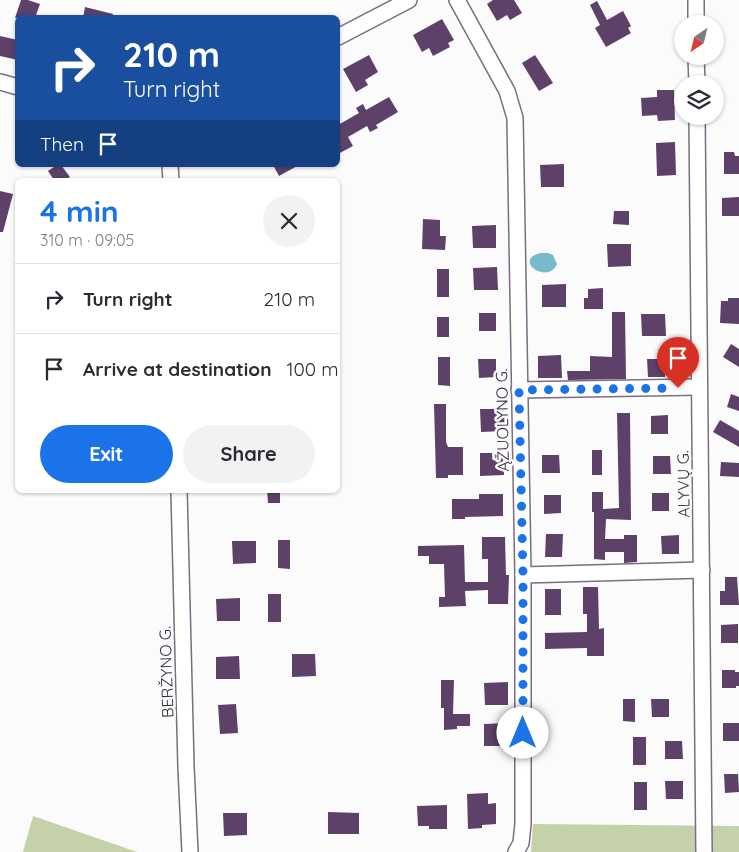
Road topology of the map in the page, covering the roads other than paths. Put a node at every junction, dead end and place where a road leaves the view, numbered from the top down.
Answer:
1 (409, 0) edge
2 (457, 0) edge
3 (693, 2) edge
4 (695, 15) edge
5 (340, 36) edge
6 (0, 82) edge
7 (15, 86) edge
8 (697, 125) edge
9 (698, 387) junction
10 (519, 390) junction
11 (179, 493) edge
12 (702, 570) junction
13 (523, 575) junction
14 (190, 852) edge
15 (516, 852) edge
16 (704, 852) edge

1 - 5 street
2 - 10 street, ĄŽUOLYNO G.
3 - 4 street
6 - 7 street
8 - 9 street, ALYVŲ G.
9 - 10 street
9 - 12 street, ALYVŲ G.
10 - 13 street, ĄŽUOLYNO G.
11 - 14 street, BERŽYNO G.
12 - 13 street
12 - 16 street, ALYVŲ G.
13 - 15 street, ĄŽUOLYNO G.

